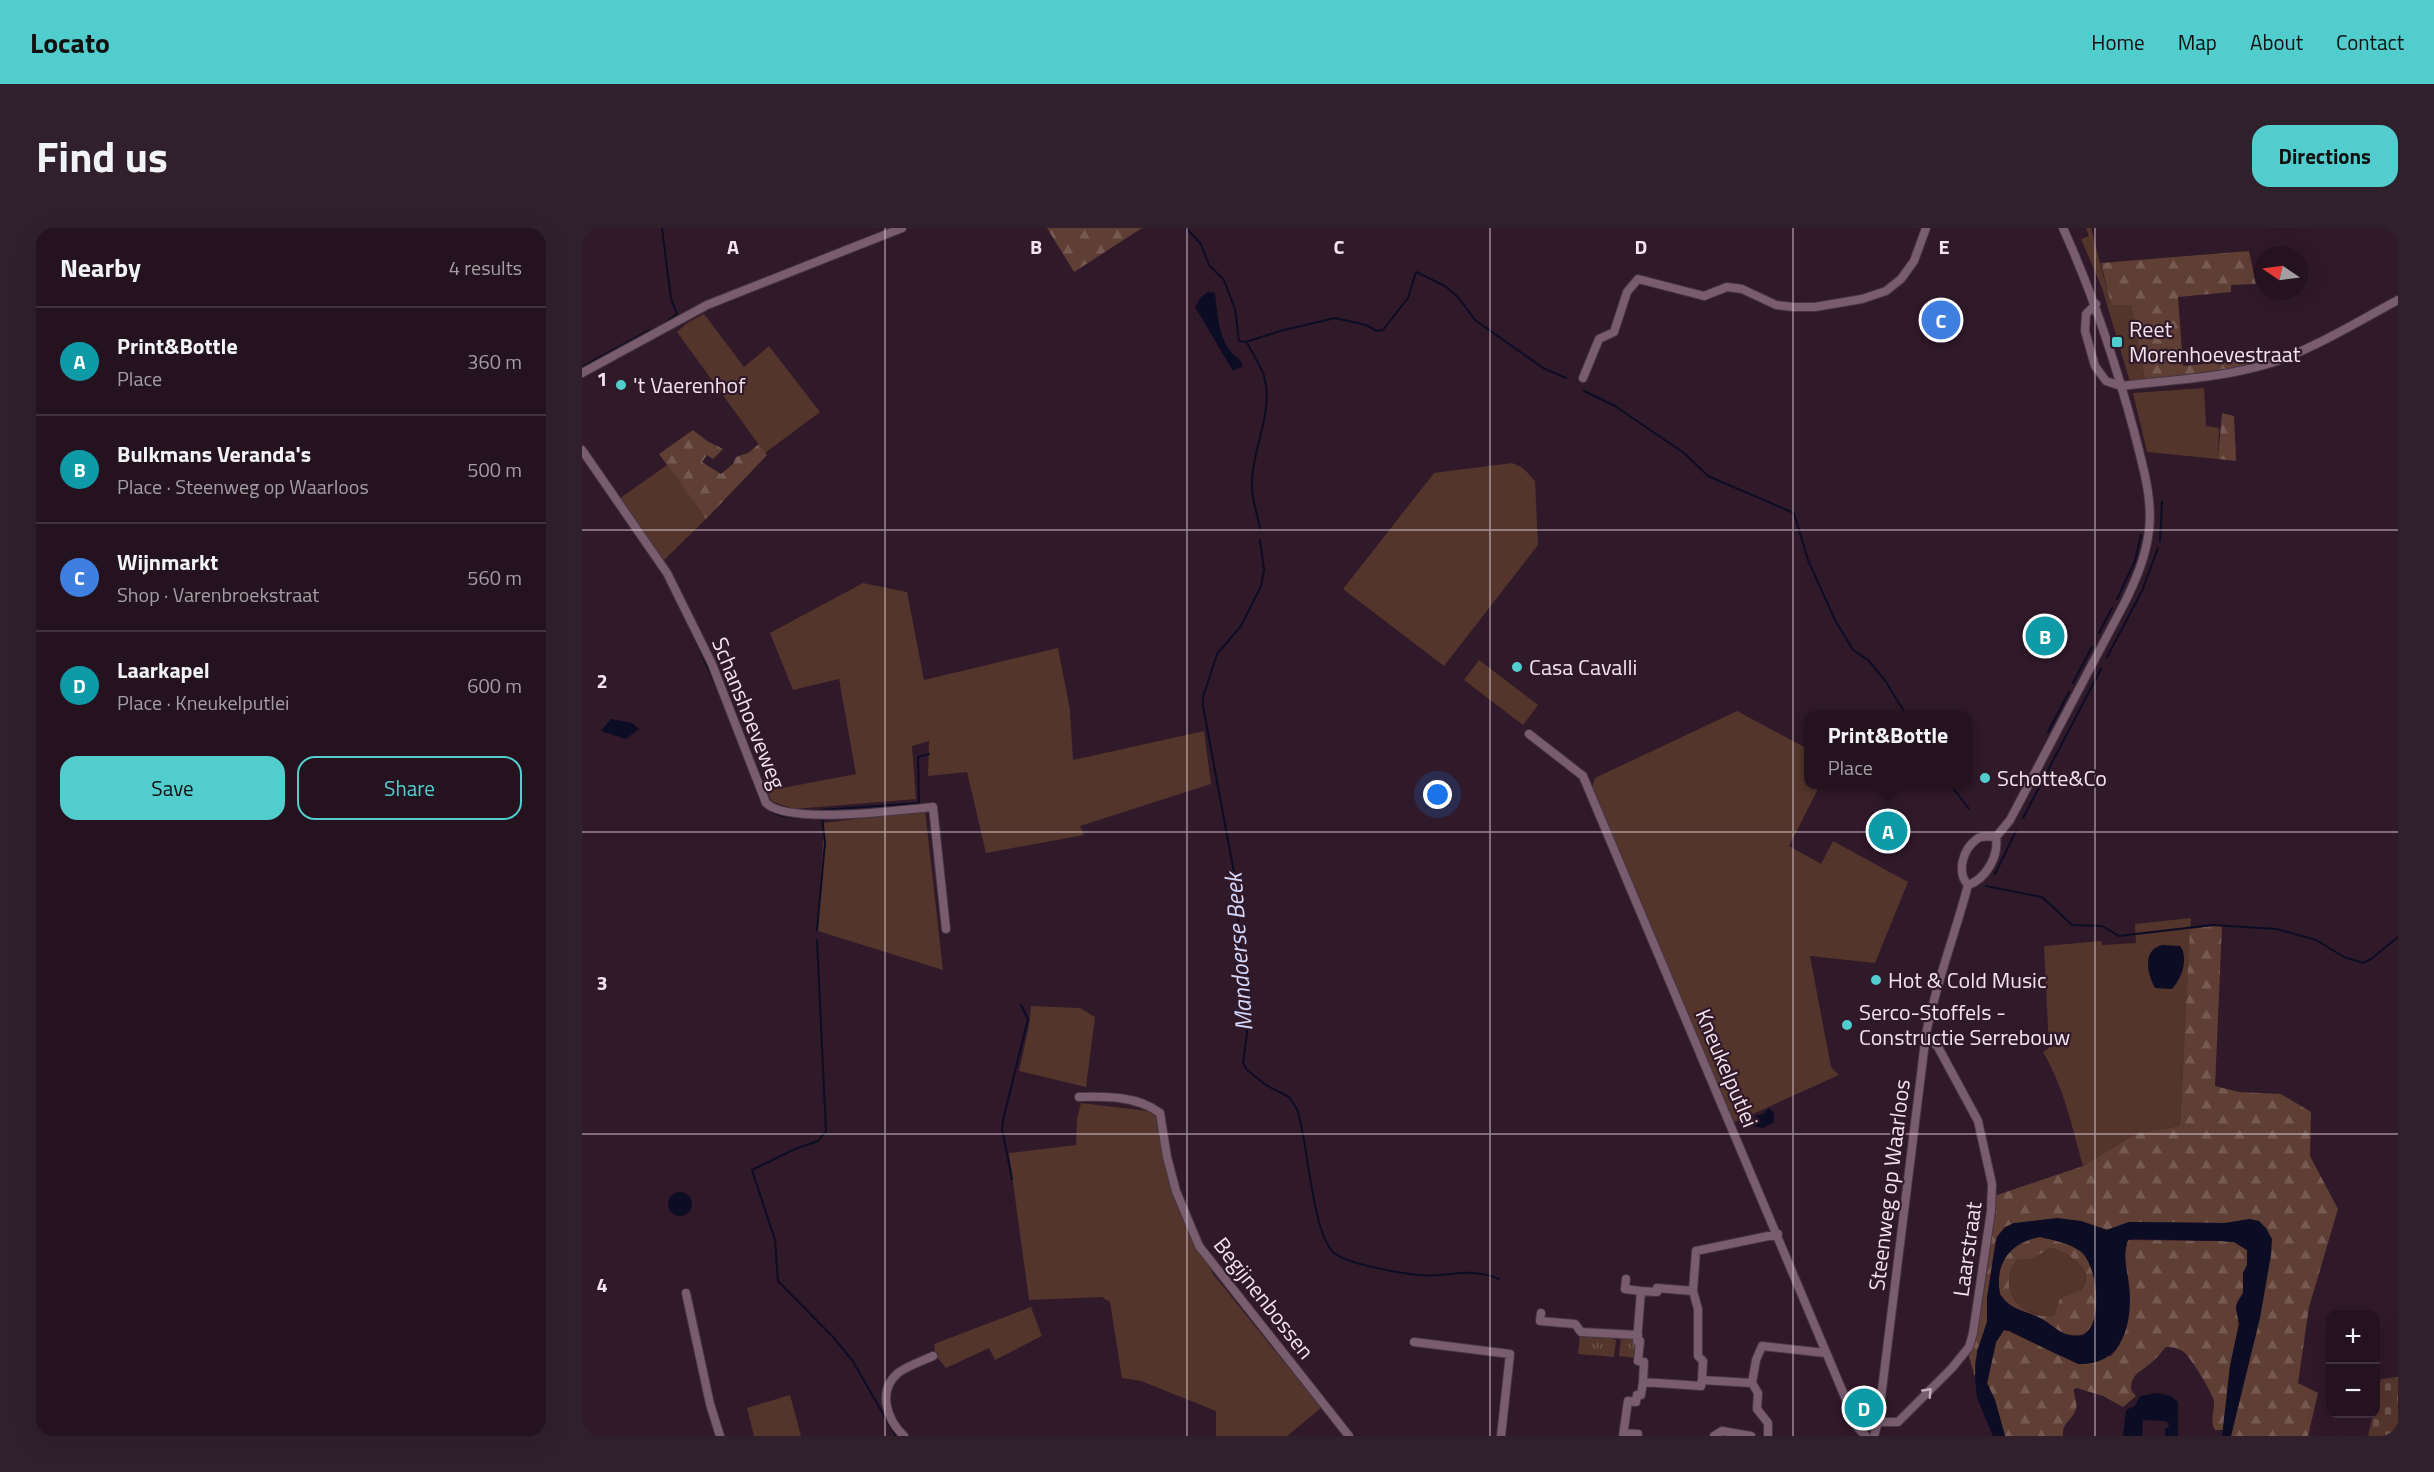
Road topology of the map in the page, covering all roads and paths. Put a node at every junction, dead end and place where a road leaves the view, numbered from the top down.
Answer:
1 (902, 228) edge
2 (1926, 228) edge
3 (2063, 228) edge
4 (2398, 300) edge
5 (2096, 304) junction
6 (582, 373) edge
7 (1583, 378) dead end
8 (2121, 386) junction
9 (582, 450) edge
10 (1529, 734) dead end
11 (1996, 837) junction
12 (1968, 885) junction
13 (946, 929) dead end
14 (1926, 1034) junction
15 (1078, 1097) dead end
16 (1778, 1233) junction
17 (1626, 1279) dead end
18 (1641, 1291) junction
19 (1693, 1291) junction
20 (686, 1293) dead end
21 (1541, 1313) dead end
22 (1638, 1335) junction
23 (1414, 1342) dead end
24 (1826, 1353) junction
25 (933, 1356) dead end
26 (1702, 1380) junction
27 (1643, 1382) junction
28 (1752, 1383) junction
29 (1878, 1422) junction
30 (1624, 1434) edge
31 (1638, 1434) dead end
32 (720, 1436) edge
33 (904, 1436) edge
34 (1349, 1436) edge
35 (1501, 1436) edge
36 (1714, 1436) edge
37 (1751, 1436) edge
38 (1768, 1436) edge
39 (1866, 1436) edge
40 (1874, 1436) edge

1 - 6 street
2 - 7 street
3 - 5 street
4 - 8 street
5 - 8 street
5 - 8 street
8 - 11 street
9 - 13 street, Schanshoeveweg
10 - 16 street, Kneukelputlei
11 - 12 street
11 - 12 street, Steenweg op Waarloos
12 - 14 street, Steenweg op Waarloos
14 - 29 street, Steenweg op Waarloos
29 -> 14 street, Laarstraat
15 - 34 street, Begijnenbossen
16 - 19 street
16 - 24 street, Kneukelputlei
17 - 18 street
18 - 19 street
18 - 22 street
19 - 26 street
20 - 32 street
21 - 22 street
22 - 27 street
23 - 35 street
24 - 28 street
24 - 39 street, Kneukelputlei
25 - 33 street
26 - 27 street
26 - 28 street
27 - 30 street
28 - 38 street
29 - 40 street
30 - 31 street
36 - 37 street

